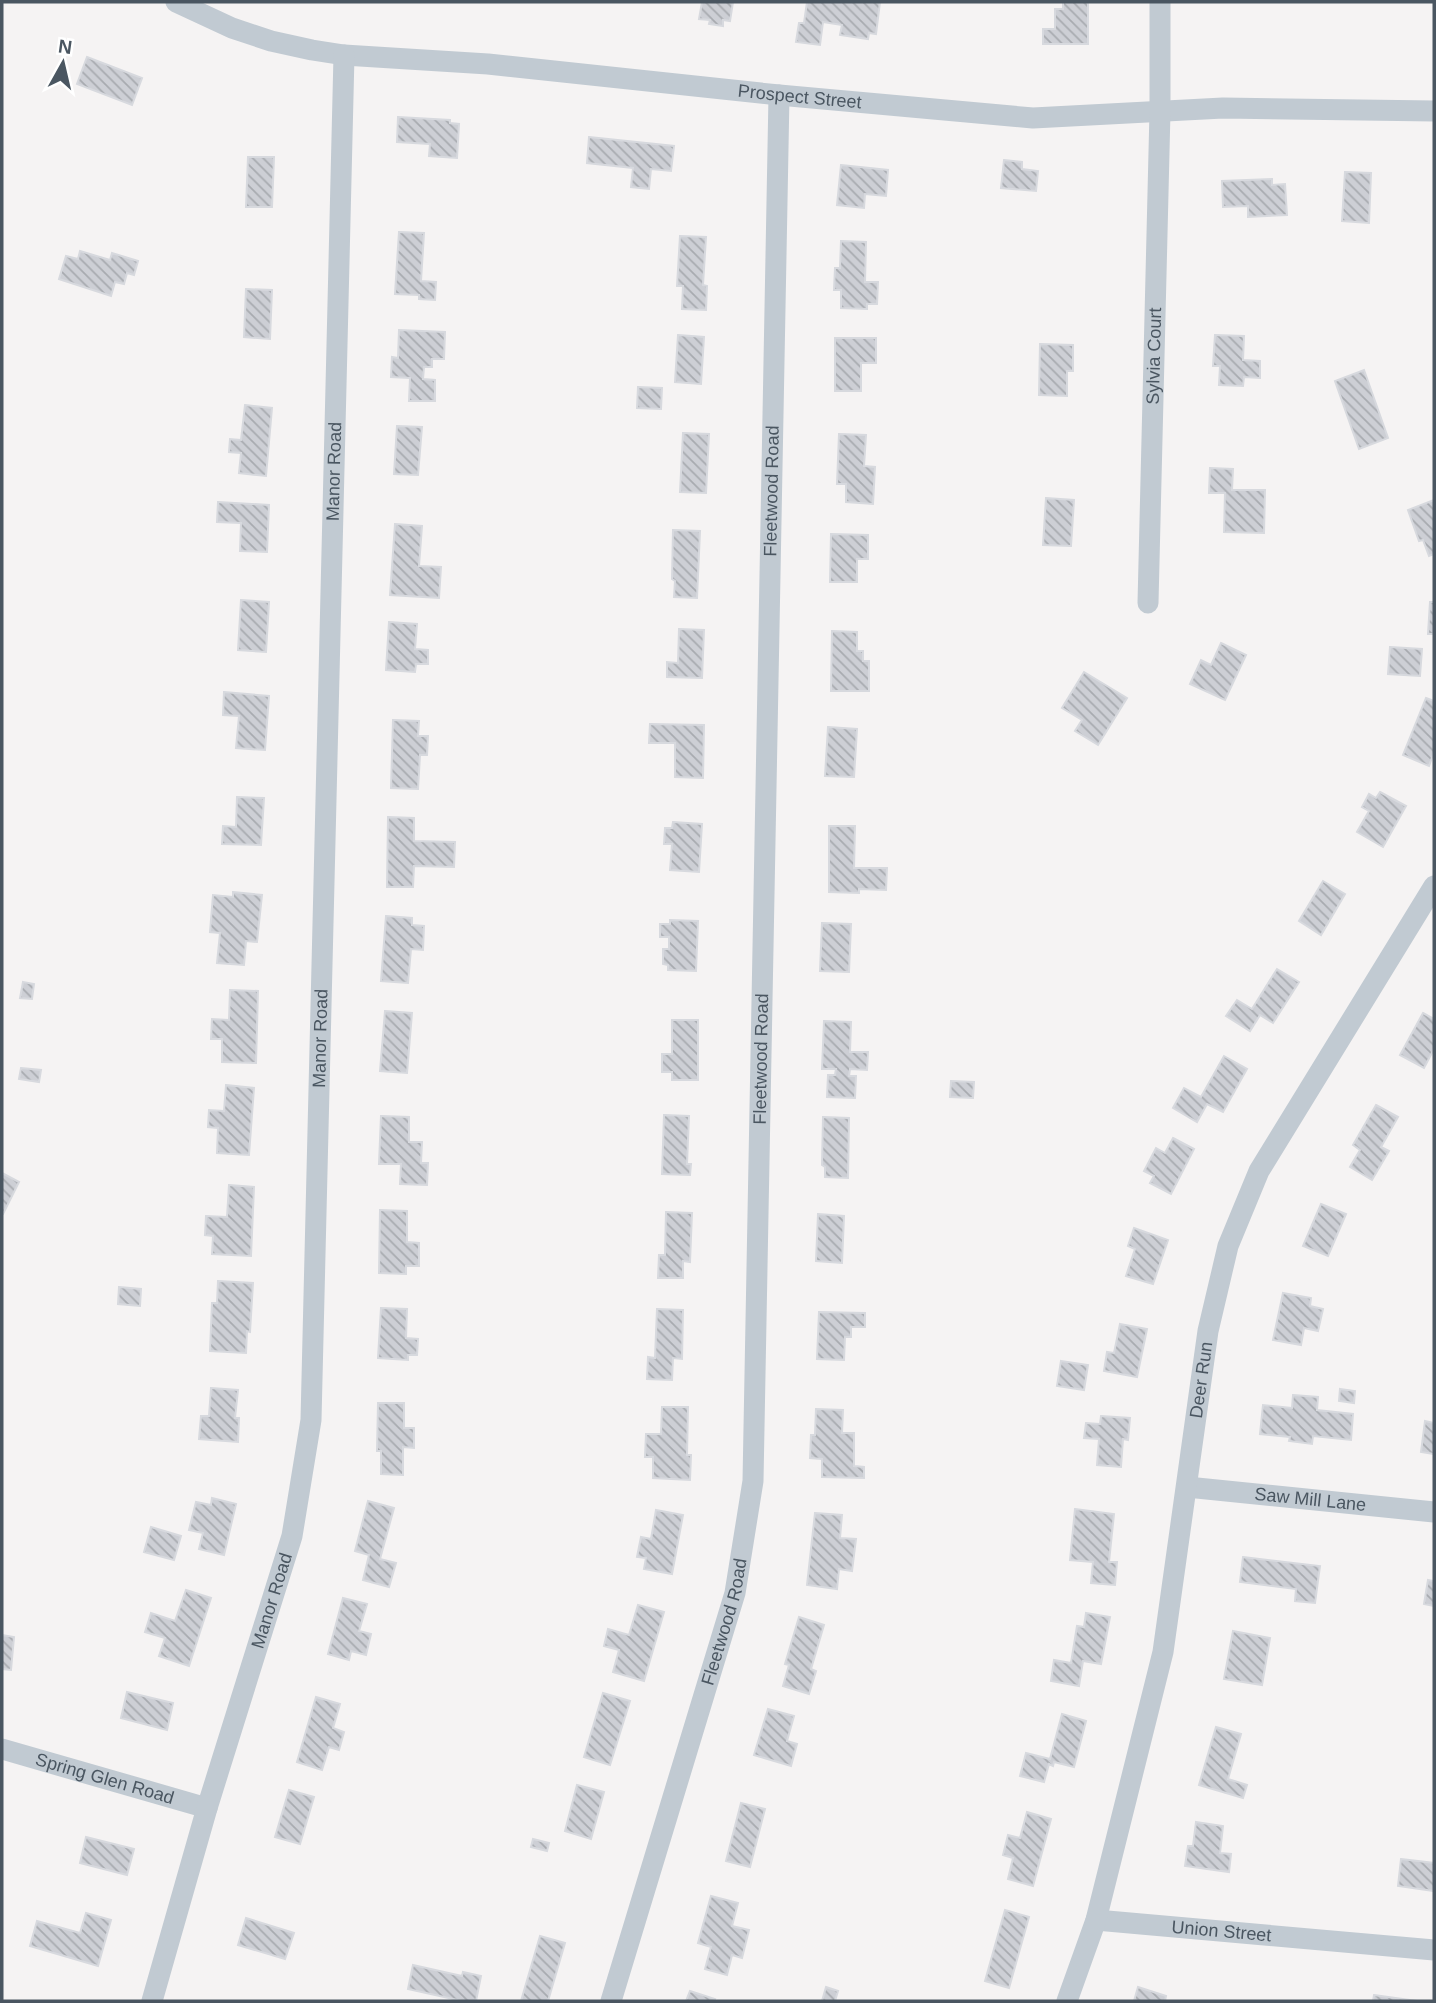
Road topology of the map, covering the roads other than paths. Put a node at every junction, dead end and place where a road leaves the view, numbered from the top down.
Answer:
1 (176, 2) edge
2 (1160, 2) edge
3 (344, 54) junction
4 (779, 95) junction
5 (1160, 111) junction
6 (1434, 111) edge
7 (1147, 603) dead end
8 (1434, 886) edge
9 (1187, 1487) junction
10 (1434, 1512) edge
11 (2, 1749) edge
12 (207, 1808) junction
13 (1096, 1920) junction
14 (1434, 1950) edge
15 (152, 2001) edge
16 (611, 2001) edge
17 (1067, 2001) edge

1 - 3 street, Prospect Street
2 - 5 street, Sylvia Court
3 - 4 street, Prospect Street
3 - 12 street, Manor Road
4 - 5 street, Prospect Street
4 - 16 street, Fleetwood Road
5 - 6 street, Prospect Street
5 - 7 street, Sylvia Court
8 - 9 street, Deer Run
9 - 10 street, Saw Mill Lane
9 - 13 street, Deer Run
11 - 12 street, Spring Glen Road
12 - 15 street, Manor Road
13 - 14 street, Union Street
13 - 17 street

